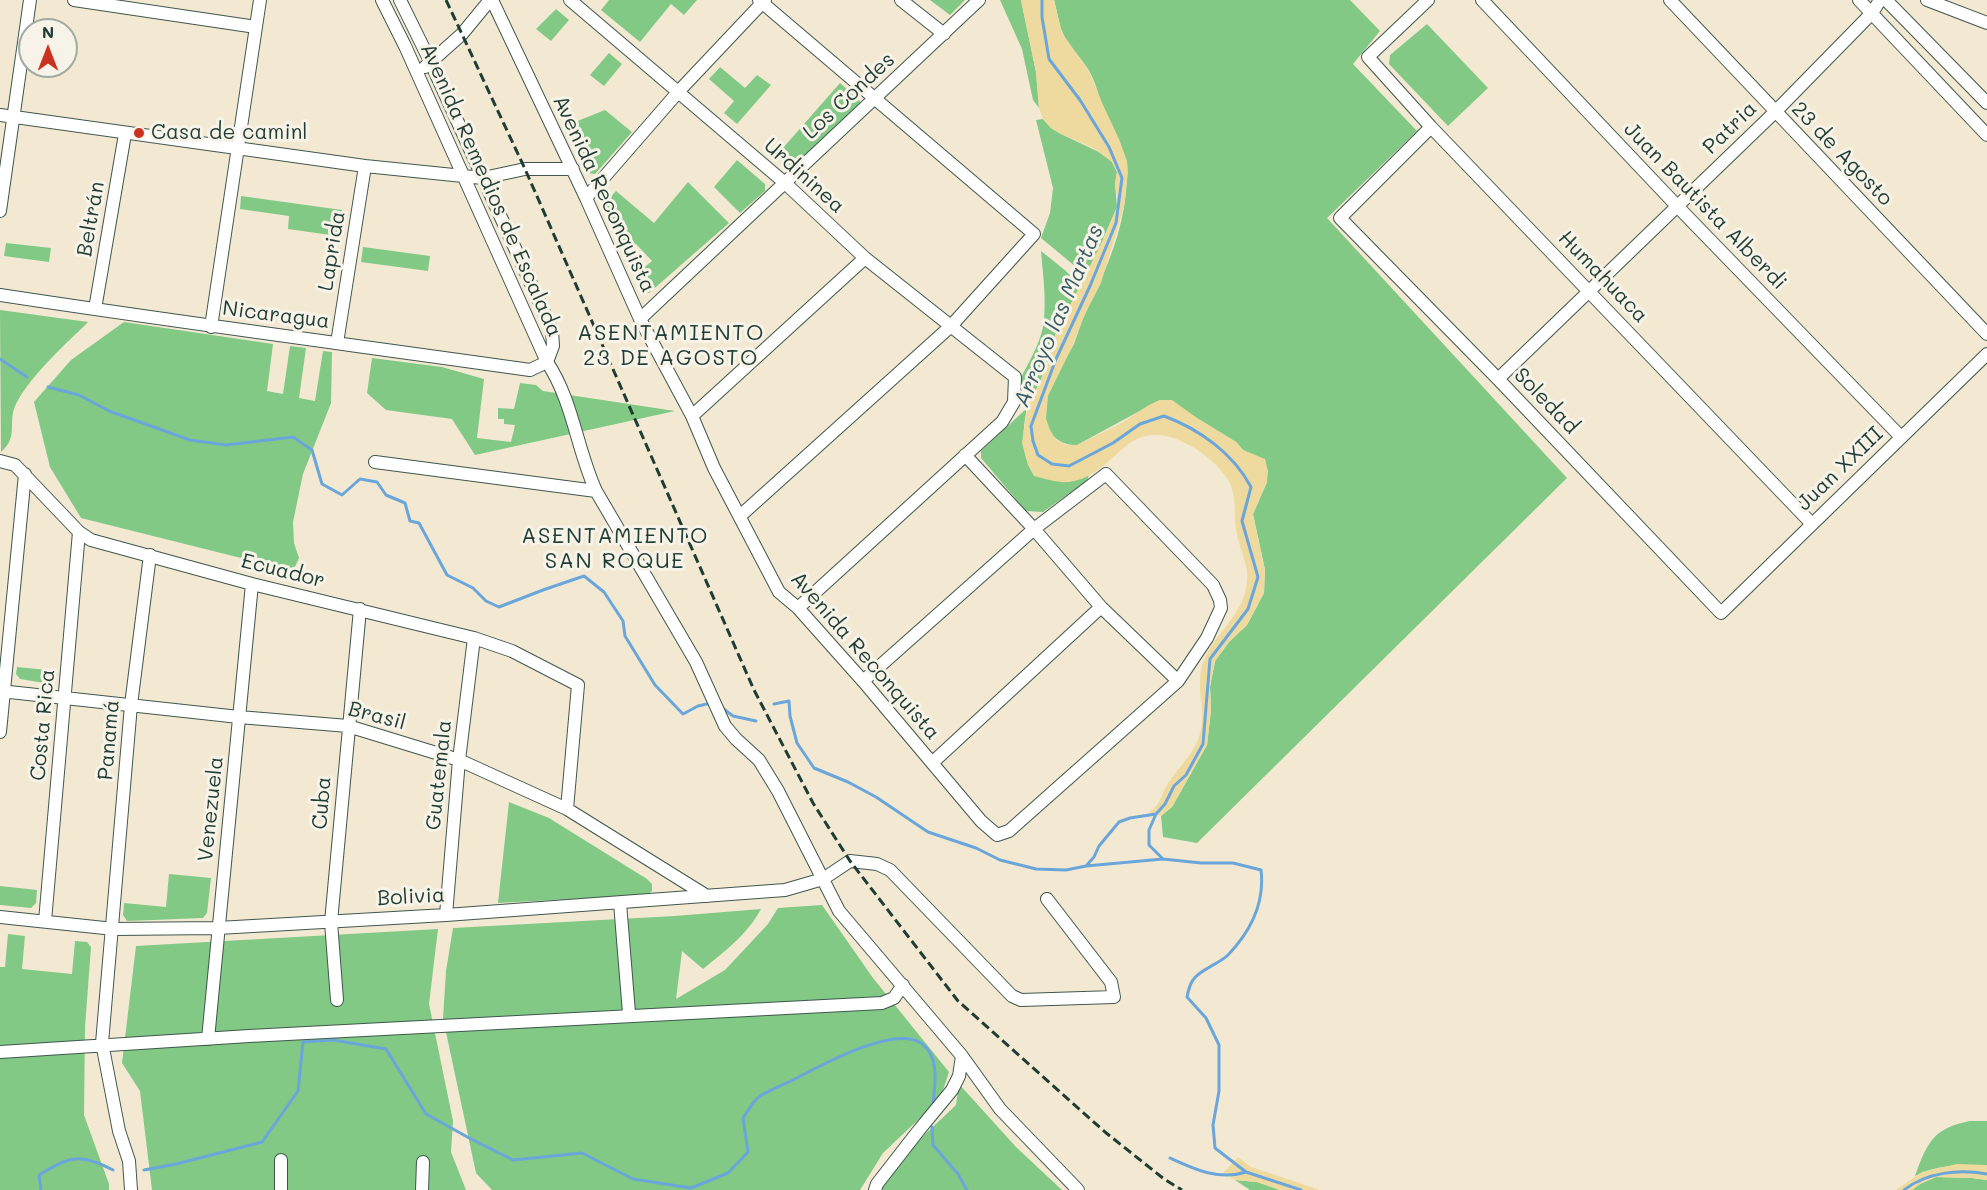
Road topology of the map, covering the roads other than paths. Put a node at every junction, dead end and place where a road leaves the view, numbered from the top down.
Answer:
1 (30, 0) edge
2 (74, 0) edge
3 (260, 0) edge
4 (382, 0) edge
5 (400, 0) edge
6 (491, 0) edge
7 (570, 0) edge
8 (901, 0) edge
9 (979, 0) edge
10 (1428, 0) edge
11 (1482, 0) edge
12 (1670, 0) edge
13 (1859, 0) edge
14 (1880, 0) edge
15 (1886, 0) edge
16 (1927, 0) edge
17 (762, 1) edge
18 (1872, 13) junction
19 (1987, 24) edge
20 (256, 27) junction
21 (944, 34) junction
22 (431, 63) junction
23 (417, 72) junction
24 (679, 91) junction
25 (876, 99) junction
26 (1987, 103) edge
27 (1775, 112) junction
28 (0, 116) edge
29 (14, 117) junction
30 (1431, 127) junction
31 (125, 134) junction
32 (1987, 135) edge
33 (236, 149) junction
34 (365, 166) junction
35 (573, 170) junction
36 (462, 176) junction
37 (483, 178) junction
38 (784, 183) junction
39 (586, 198) junction
40 (1678, 207) junction
41 (0, 211) edge
42 (865, 258) junction
43 (1590, 290) junction
44 (0, 295) edge
45 (95, 309) junction
46 (640, 319) junction
47 (951, 326) junction
48 (210, 327) junction
49 (1987, 334) edge
50 (337, 343) junction
51 (1987, 354) edge
52 (547, 362) junction
53 (1498, 379) junction
54 (692, 416) junction
55 (1901, 437) junction
56 (964, 455) junction
57 (0, 461) edge
58 (375, 462) dead end
59 (25, 474) junction
60 (596, 492) junction
61 (740, 516) junction
62 (1811, 523) junction
63 (1034, 529) junction
64 (79, 532) junction
65 (150, 555) junction
66 (252, 584) junction
67 (1101, 607) junction
68 (798, 608) junction
69 (360, 609) junction
70 (1720, 613) joint
71 (474, 638) junction
72 (863, 681) junction
73 (1178, 681) junction
74 (2, 692) edge
75 (65, 699) junction
76 (131, 705) junction
77 (239, 717) junction
78 (348, 726) junction
79 (0, 732) edge
80 (459, 760) junction
81 (932, 763) junction
82 (567, 809) junction
83 (823, 879) junction
84 (707, 896) junction
85 (1047, 899) dead end
86 (620, 903) junction
87 (446, 915) junction
88 (0, 917) edge
89 (45, 921) junction
90 (331, 922) junction
91 (218, 928) junction
92 (114, 929) junction
93 (903, 985) junction
94 (337, 1000) dead end
95 (628, 1013) dead end
96 (208, 1039) junction
97 (103, 1045) junction
98 (0, 1052) edge
99 (962, 1056) junction
100 (281, 1160) dead end
101 (423, 1162) dead end
102 (131, 1190) edge
103 (281, 1190) edge
104 (422, 1190) edge
105 (875, 1190) edge
106 (1078, 1190) edge

1 - 29 street
2 - 20 street
3 - 20 street
4 - 23 street, Avenida Remedios de Escalada
5 - 22 street, Avenida Remedios de Escalada
6 - 22 street
6 - 35 street, Avenida Reconquista
7 - 24 street, Urdininea
8 - 21 street
9 - 21 street, Los Condes
10 - 30 street, Humahuaca
11 - 40 street, Juan Bautista Alberdi
12 - 27 street, 23 de Agosto
13 - 18 street
14 - 18 street, Patria
15 - 26 street
16 - 19 street
17 - 24 street
17 - 25 street
18 - 27 street, Patria
18 - 32 street
20 - 33 street
21 - 25 street, Los Condes
22 - 23 street
22 - 37 street, Avenida Remedios de Escalada
23 - 36 street, Avenida Remedios de Escalada
24 - 38 street, Urdininea
24 - 39 street
25 - 38 street, Los Condes
25 - 47 street
27 - 40 street, Patria
27 - 49 street, 23 de Agosto
28 - 29 street
29 - 31 street
29 - 41 street
30 - 43 street, Humahuaca
30 - 53 street, Soledad
31 - 33 street
31 - 45 street, Beltrán
33 - 34 street
33 - 48 street
34 - 36 street
34 - 50 street, Laprida
35 - 37 street
35 - 39 street, Avenida Reconquista
36 - 37 street
36 - 52 street, Avenida Remedios de Escalada
37 - 52 street, Avenida Remedios de Escalada
38 - 42 street, Urdininea
38 - 46 street, Los Condes
39 - 46 street, Avenida Reconquista
40 - 43 street, Patria
40 - 55 street, Juan Bautista Alberdi
42 - 47 street, Urdininea
42 - 54 street
43 - 53 street, Patria
43 - 62 street, Humahuaca
44 - 45 street, Nicaragua
45 - 48 street, Nicaragua
46 - 54 street, Avenida Reconquista
47 - 56 street, Urdininea
47 - 61 street
48 - 50 street, Nicaragua
50 - 52 street, Nicaragua
51 - 55 street, Juan XXIII
52 - 60 street
53 - 70 street, Soledad
54 - 61 street, Avenida Reconquista
55 - 62 street, Juan XXIII
56 - 63 street
56 - 68 street
57 - 59 street, Ecuador
58 - 60 street
59 - 64 street, Ecuador
59 - 74 street
60 - 83 street
61 - 68 street, Avenida Reconquista
62 - 70 street, Juan XXIII
63 - 67 street
63 - 72 street
63 - 73 street
64 - 65 street, Ecuador
64 - 75 street, Costa Rica
65 - 66 street, Ecuador
65 - 76 street, Panamá
66 - 69 street, Ecuador
66 - 77 street, Venezuela
67 - 73 street
67 - 81 street
68 - 72 street, Avenida Reconquista
69 - 71 street, Ecuador
69 - 78 street, Cuba
71 - 80 street, Guatemala
71 - 82 street, Ecuador
72 - 81 street, Avenida Reconquista
73 - 81 street, Avenida Reconquista
74 - 75 street, Brasil
74 - 79 street
75 - 76 street, Brasil
75 - 89 street, Costa Rica
76 - 77 street, Brasil
76 - 92 street, Panamá
77 - 78 street, Brasil
77 - 91 street, Venezuela
78 - 80 street, Brasil
78 - 90 street, Cuba
80 - 82 street, Brasil
80 - 87 street, Guatemala
82 - 84 street, Brasil
83 - 84 street, Bolivia
83 - 85 street, Bolivia
83 - 93 street
84 - 86 street, Bolivia
86 - 87 street, Bolivia
86 - 95 street
87 - 90 street, Bolivia
88 - 89 street, Bolivia
89 - 92 street, Bolivia
90 - 91 street, Bolivia
90 - 94 street, Cuba
91 - 92 street, Bolivia
91 - 96 street, Venezuela
92 - 97 street, Panamá
93 - 96 street
93 - 99 street
96 - 97 street
97 - 98 street
97 - 102 street, Panamá
99 - 105 street
99 - 106 street
100 - 103 street
101 - 104 street

